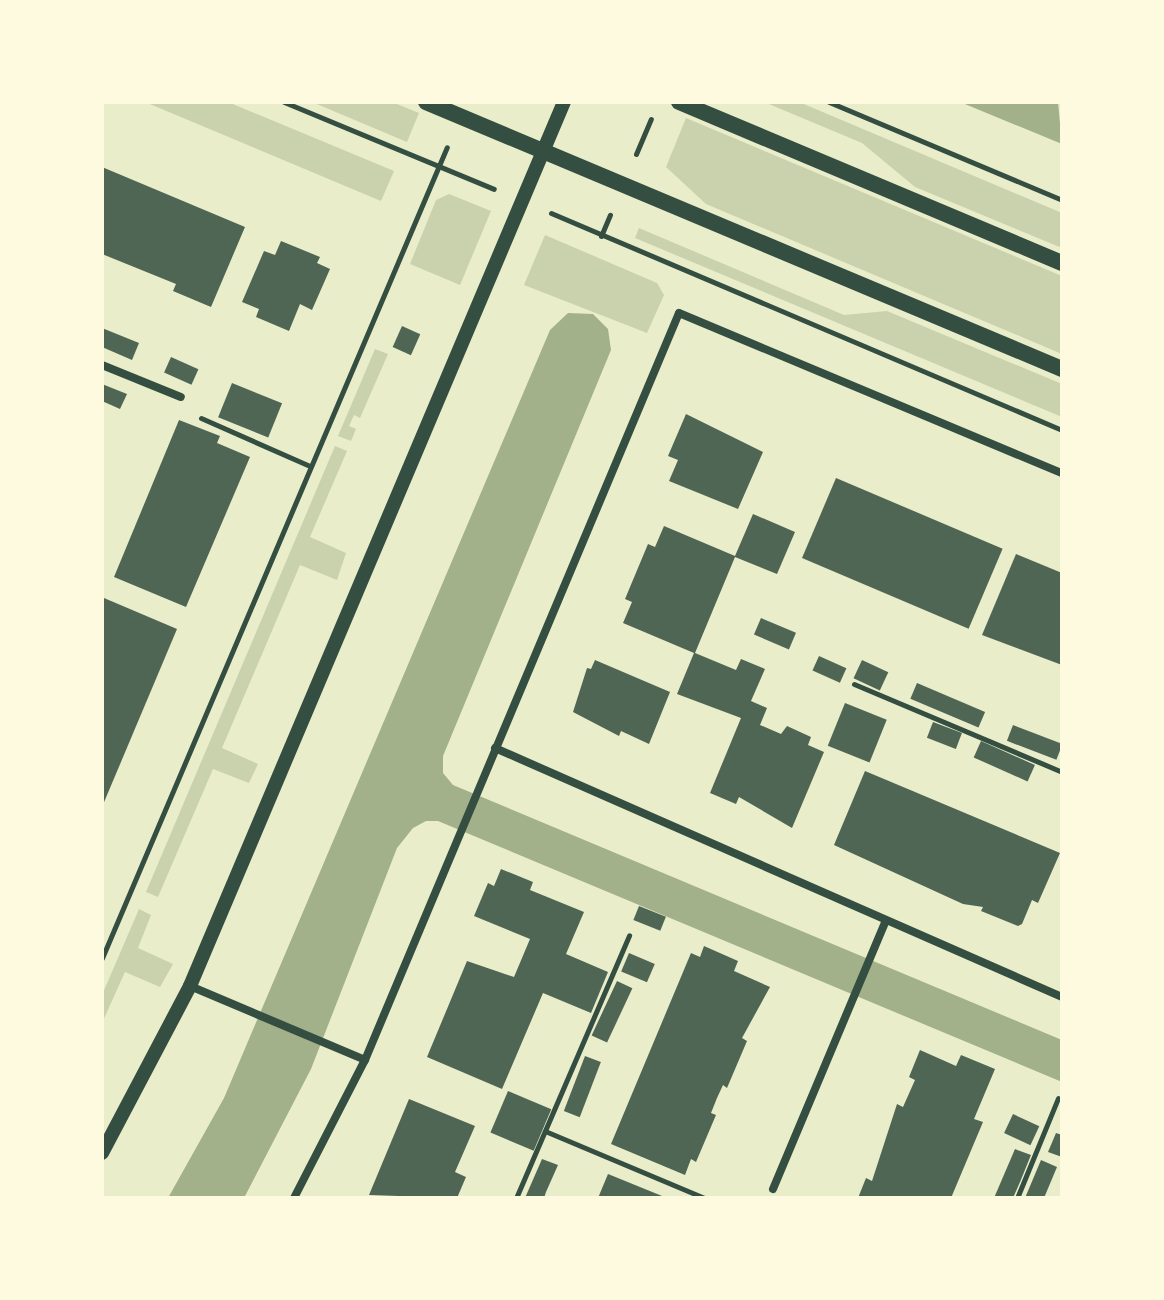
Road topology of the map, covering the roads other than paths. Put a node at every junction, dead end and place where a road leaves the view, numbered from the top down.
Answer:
1 (426, 102) edge
2 (564, 102) edge
3 (679, 102) edge
4 (543, 152) junction
5 (1062, 263) edge
6 (102, 365) edge
7 (1062, 369) edge
8 (181, 397) road end
9 (1062, 473) edge
10 (495, 748) junction
11 (885, 923) junction
12 (190, 986) junction
13 (1062, 997) edge
14 (365, 1060) junction
15 (102, 1153) edge
16 (773, 1189) dead end
17 (294, 1198) edge

1 - 4 main road
2 - 4 street
3 - 5 main road
4 - 7 main road
4 - 12 street
6 - 8 street
9 - 10 street
10 - 11 street
10 - 14 street
11 - 13 street
11 - 16 street
12 - 14 street
12 - 15 street
14 - 17 street

